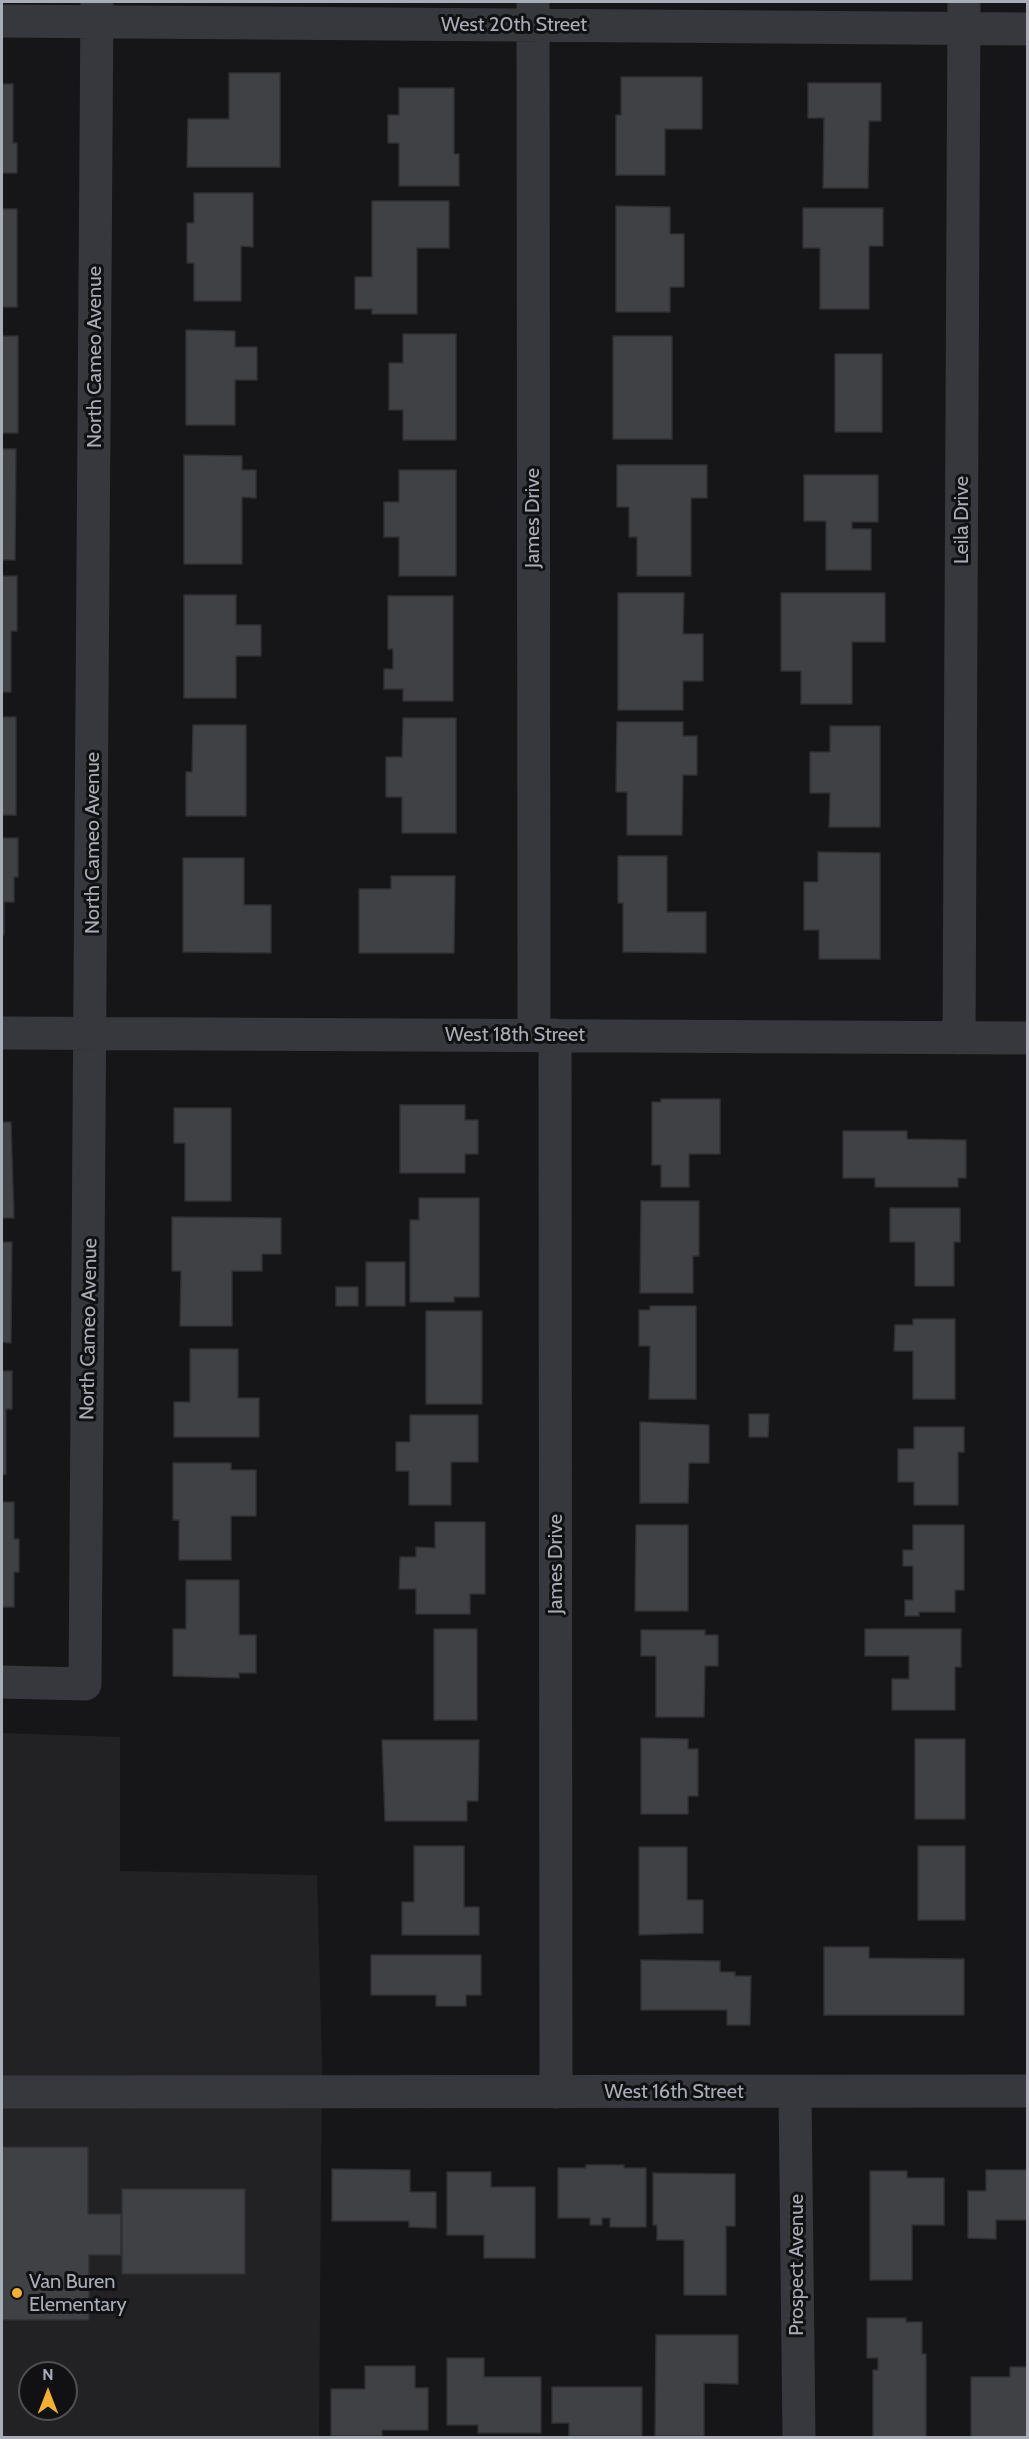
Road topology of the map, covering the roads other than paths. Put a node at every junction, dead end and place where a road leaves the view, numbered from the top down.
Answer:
1 (97, 12) edge
2 (533, 13) edge
3 (964, 15) edge
4 (2, 21) edge
5 (1028, 29) edge
6 (2, 1033) edge
7 (92, 1033) junction
8 (544, 1035) junction
9 (959, 1038) junction
10 (1028, 1038) edge
11 (2, 1682) edge
12 (1028, 2091) edge
13 (2, 2092) edge
14 (556, 2092) junction
15 (795, 2092) junction
16 (799, 2438) edge

1 - 2 street, West 20th Street
1 - 4 street, West 20th Street
1 - 7 street, North Cameo Avenue
2 - 3 street, West 20th Street
2 - 8 street, James Drive
3 - 5 street, West 20th Street
3 - 9 street, Leila Drive
6 - 7 street, West 18th Street
7 - 8 street, West 18th Street
7 - 11 street, North Cameo Avenue
8 - 9 street, West 18th Street
8 - 14 street, James Drive
9 - 10 street, West 18th Street
12 - 15 street, West 16th Street
13 - 14 street, West 16th Street
14 - 15 street, West 16th Street
15 - 16 street, Prospect Avenue

